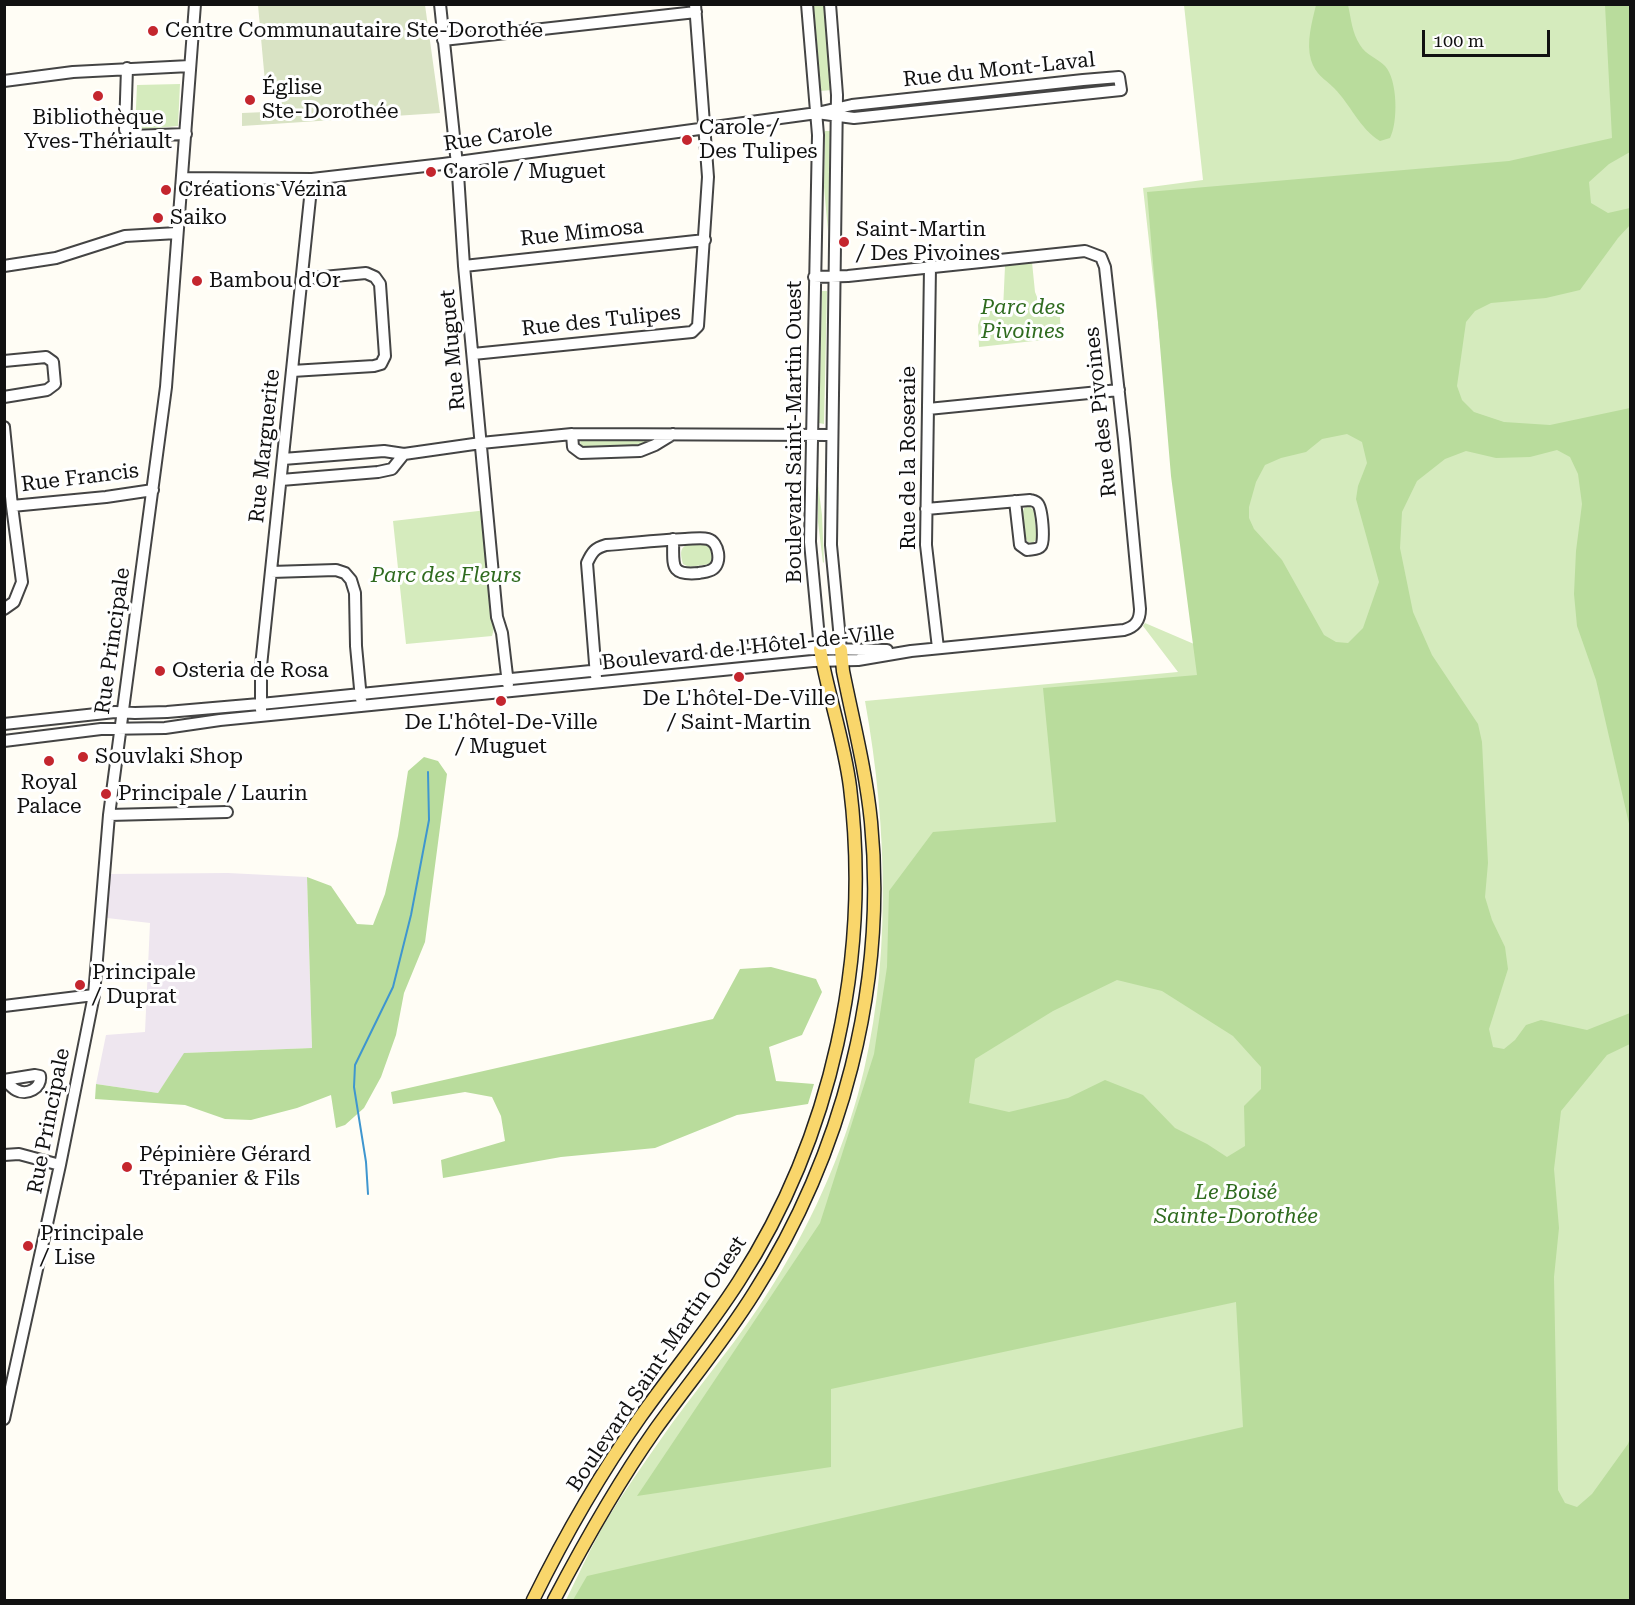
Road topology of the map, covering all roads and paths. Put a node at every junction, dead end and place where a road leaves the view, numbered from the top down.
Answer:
1 (195, 4) edge
2 (440, 4) edge
3 (807, 4) edge
4 (830, 4) edge
5 (696, 8) edge
6 (443, 40) junction
7 (190, 66) junction
8 (127, 68) junction
9 (4, 81) edge
10 (837, 112) junction
11 (816, 113) junction
12 (704, 128) junction
13 (186, 134) junction
14 (457, 162) junction
15 (182, 178) junction
16 (312, 179) junction
17 (177, 233) junction
18 (705, 240) junction
19 (4, 266) edge
20 (464, 266) junction
21 (930, 267) junction
22 (835, 276) junction
23 (814, 277) junction
24 (302, 279) junction
25 (472, 354) junction
26 (4, 361) edge
27 (292, 371) junction
28 (1119, 390) junction
29 (4, 397) edge
30 (928, 409) junction
31 (4, 427) edge
32 (572, 434) junction
33 (673, 435) junction
34 (811, 435) junction
35 (832, 435) junction
36 (481, 443) junction
37 (404, 454) junction
38 (283, 459) junction
39 (281, 480) junction
40 (153, 490) junction
41 (1015, 501) junction
42 (12, 506) junction
43 (926, 509) junction
44 (673, 539) junction
45 (271, 572) junction
46 (4, 609) edge
47 (938, 648) junction
48 (911, 651) joint
49 (821, 655) junction
50 (841, 655) junction
51 (595, 671) junction
52 (507, 680) junction
53 (596, 683) junction
54 (508, 692) junction
55 (361, 694) junction
56 (260, 704) junction
57 (361, 707) junction
58 (123, 712) junction
59 (261, 717) junction
60 (40, 720) junction
61 (6, 724) edge
62 (120, 728) junction
63 (40, 736) junction
64 (7, 741) edge
65 (227, 812) dead end
66 (109, 815) junction
67 (94, 995) junction
68 (4, 1006) edge
69 (4, 1155) edge
70 (60, 1165) junction
71 (4, 1419) edge
72 (533, 1600) edge
73 (554, 1600) edge

1 - 7 street, Rue Principale
2 - 6 street, Rue Muguet
3 - 11 street, Boulevard Saint-Martin Ouest
4 - 10 street, Boulevard Saint-Martin Ouest
5 - 6 street
5 - 12 street, Rue des Tulipes
6 - 14 street, Rue Muguet
7 - 8 street
7 - 13 street, Rue Principale
8 - 9 street
8 - 13 street
10 - 10 street, Rue du Mont-Laval
10 - 11 street, Rue Carole
10 - 22 street, Boulevard Saint-Martin Ouest
11 - 12 street, Rue Carole
11 - 23 street, Boulevard Saint-Martin Ouest
12 - 14 street, Rue Carole
12 - 18 street, Rue des Tulipes
13 - 15 street, Rue Principale
14 - 16 street, Rue Carole
14 - 20 street, Rue Muguet
15 - 16 street, Rue Carole
15 - 17 street, Rue Principale
16 - 24 street, Rue Marguerite
17 - 19 street
17 - 40 street, Rue Principale
18 - 20 street, Rue Mimosa
18 - 25 street, Rue des Tulipes
20 - 25 street, Rue Muguet
21 - 22 street, Rue des Pivoines
21 - 28 street, Rue des Pivoines
21 - 30 street, Rue de la Roseraie
22 - 23 street, Rue des Pivoines
22 - 35 street, Boulevard Saint-Martin Ouest
23 - 34 street, Boulevard Saint-Martin Ouest
24 - 27 street, Rue Marguerite
24 - 27 street
25 - 36 street, Rue Muguet
26 - 29 street
27 - 38 street, Rue Marguerite
28 - 30 street
28 - 47 street, Rue des Pivoines
30 - 43 street, Rue de la Roseraie
31 - 42 street
32 - 33 street
32 - 33 street
32 - 36 street
33 - 34 street
34 - 35 street
34 - 49 street, Boulevard Saint-Martin Ouest
35 - 50 street, Boulevard Saint-Martin Ouest
36 - 37 street
36 - 52 street, Rue Muguet
37 - 38 street
37 - 39 street
38 - 39 street, Rue Marguerite
39 - 45 street, Rue Marguerite
40 - 42 street, Rue Francis
40 - 58 street, Rue Principale
41 - 41 street
41 - 43 street
42 - 46 street
43 - 47 street, Rue de la Roseraie
44 - 44 street
44 - 51 street
45 - 55 street
45 - 56 street, Rue Marguerite
47 - 48 street, Rue des Pivoines
48 - 50 street, Boulevard de l'Hôtel-de-Ville
49 - 50 street, Boulevard de l'Hôtel-de-Ville
49 - 51 street, Boulevard de l'Hôtel-de-Ville
49 - 53 street, Boulevard de l'Hôtel-de-Ville
49 - 72 main road, Boulevard Saint-Martin Ouest
50 - 73 main road, Boulevard Saint-Martin Ouest
51 - 52 street, Boulevard de l'Hôtel-de-Ville
51 - 53 street
52 - 54 street, Rue Muguet
52 - 55 street, Boulevard de l'Hôtel-de-Ville
53 - 54 street, Boulevard de l'Hôtel-de-Ville
54 - 57 street, Boulevard de l'Hôtel-de-Ville
55 - 56 street, Boulevard de l'Hôtel-de-Ville
55 - 57 street
56 - 58 street, Boulevard de l'Hôtel-de-Ville
56 - 59 street, Rue Marguerite
57 - 59 street, Boulevard de l'Hôtel-de-Ville
58 - 60 street, Boulevard de l'Hôtel-de-Ville
58 - 62 street, Rue Principale
59 - 62 street, Boulevard de l'Hôtel-de-Ville
60 - 61 street, Boulevard de l'Hôtel-de-Ville
60 - 63 street
61 - 64 street
62 - 63 street, Boulevard de l'Hôtel-de-Ville
62 - 66 street, Rue Principale
63 - 64 street, Boulevard de l'Hôtel-de-Ville
65 - 66 street
66 - 67 street, Rue Principale
67 - 68 street
67 - 70 street, Rue Principale
69 - 70 street
70 - 71 street, Rue Principale

